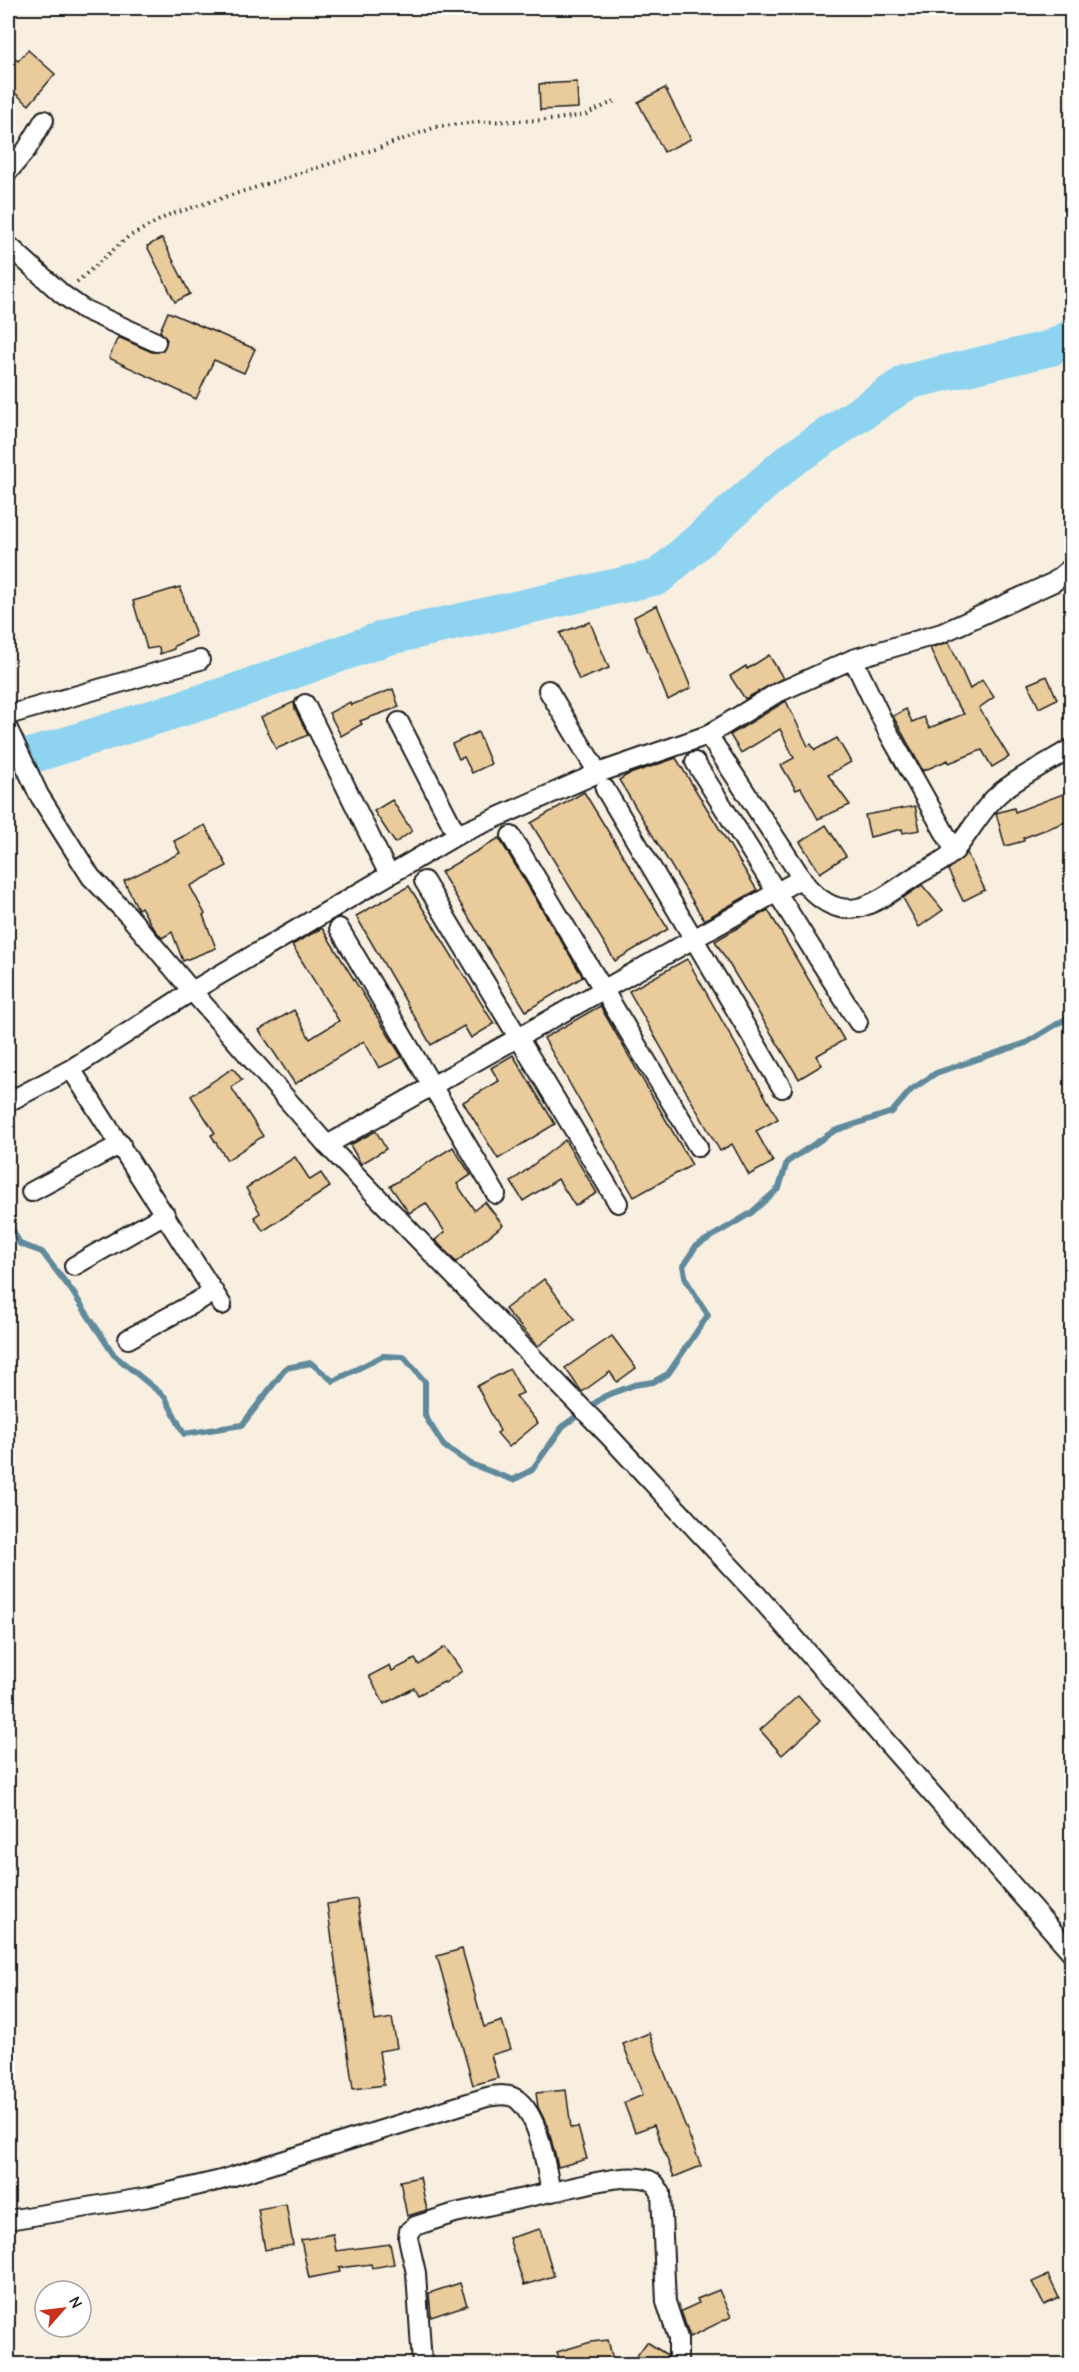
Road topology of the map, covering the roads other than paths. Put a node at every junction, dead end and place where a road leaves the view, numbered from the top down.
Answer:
1 (44, 120) dead end
2 (8, 172) edge
3 (8, 245) edge
4 (156, 342) dead end
5 (1071, 567) edge
6 (853, 659) junction
7 (200, 660) dead end
8 (548, 690) dead end
9 (305, 704) dead end
10 (8, 715) edge
11 (399, 722) dead end
12 (10, 734) edge
13 (708, 735) junction
14 (1071, 748) edge
15 (695, 762) dead end
16 (601, 781) junction
17 (457, 836) junction
18 (511, 836) dead end
19 (955, 851) junction
20 (389, 875) junction
21 (802, 878) junction
22 (424, 881) dead end
23 (777, 893) junction
24 (339, 928) dead end
25 (694, 940) junction
26 (603, 990) junction
27 (192, 991) junction
28 (858, 1022) dead end
29 (518, 1038) junction
30 (71, 1069) junction
31 (432, 1086) junction
32 (782, 1088) dead end
33 (8, 1102) edge
34 (121, 1144) junction
35 (327, 1145) junction
36 (698, 1147) dead end
37 (30, 1192) dead end
38 (496, 1194) dead end
39 (618, 1203) dead end
40 (165, 1214) junction
41 (74, 1266) dead end
42 (128, 1338) dead end
43 (1071, 1953) edge
44 (551, 2192) junction
45 (8, 2220) edge
46 (422, 2364) edge
47 (678, 2364) edge

1 - 2 street
3 - 4 street
5 - 6 street
6 - 13 street
6 - 19 street
7 - 10 street
8 - 16 street
9 - 20 street
11 - 17 street
12 - 27 street
13 - 16 street
13 - 21 street
14 - 19 street
15 - 23 street
16 - 17 street
16 - 25 street
17 - 20 street
18 - 26 street
19 - 21 street
20 - 27 street
21 - 23 street
22 - 29 street
23 - 25 street
23 - 28 street
24 - 31 street
25 - 26 street
25 - 32 street
26 - 29 street
26 - 36 street
27 - 30 street
27 - 35 street
29 - 31 street
29 - 39 street
30 - 33 street
30 - 34 street
31 - 35 street
31 - 38 street
34 - 37 street
34 - 40 street
35 - 43 street
40 - 41 street
40 - 42 street
44 - 45 street
44 - 46 street
44 - 47 street

